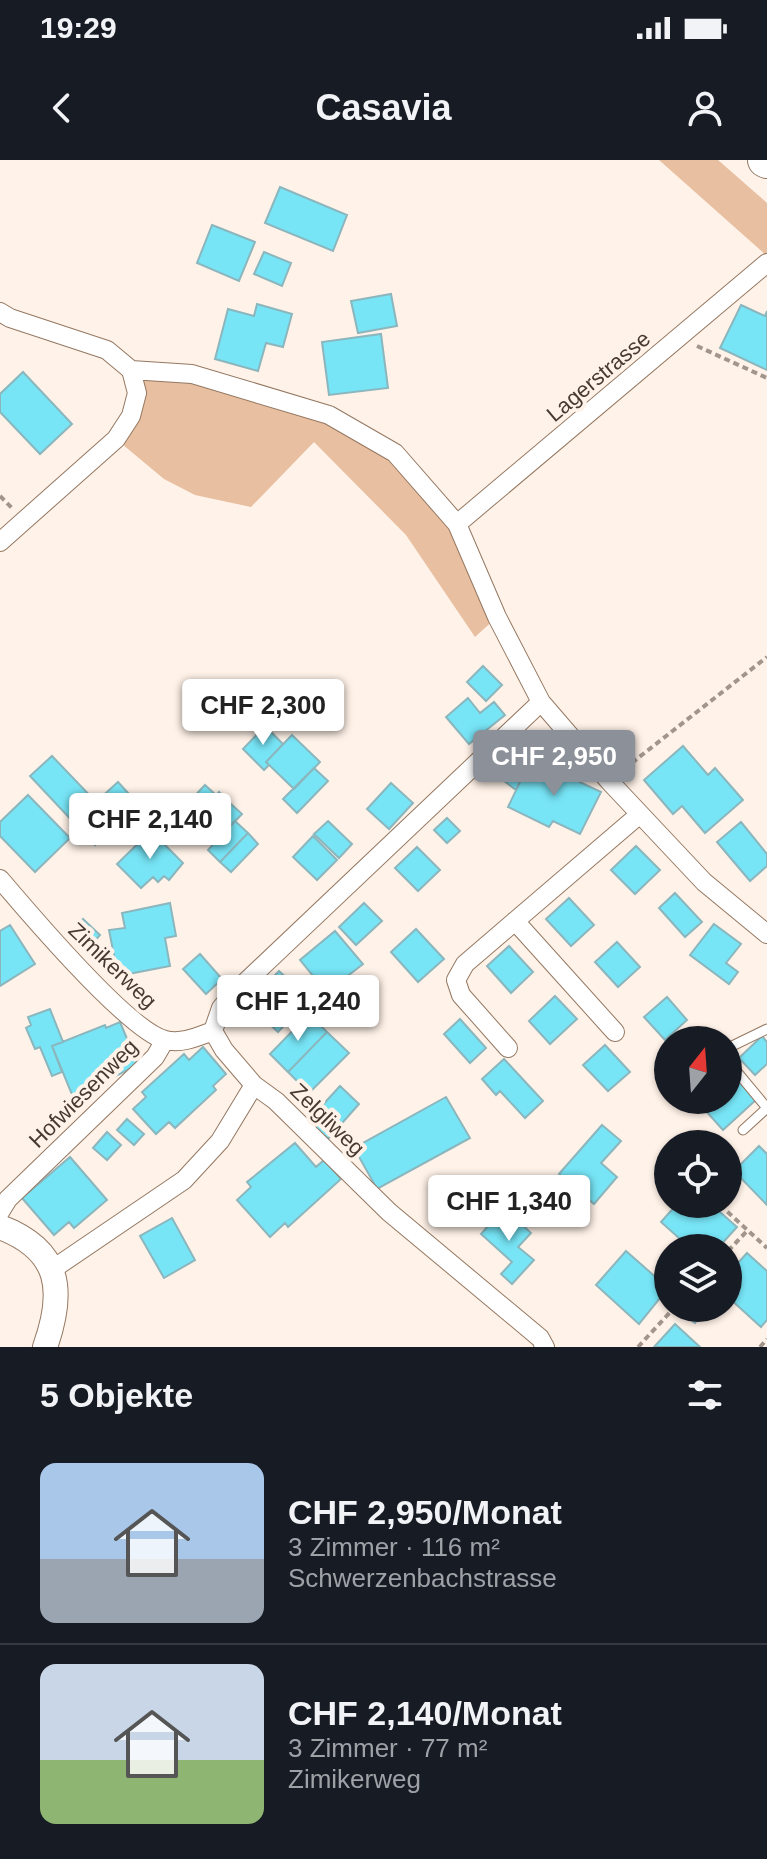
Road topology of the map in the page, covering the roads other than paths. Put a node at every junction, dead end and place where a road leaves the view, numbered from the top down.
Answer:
1 (767, 263) edge
2 (0, 312) edge
3 (131, 370) junction
4 (457, 524) junction
5 (0, 542) edge
6 (541, 702) junction
7 (640, 814) junction
8 (0, 879) edge
9 (515, 921) junction
10 (767, 934) edge
11 (767, 1029) edge
12 (213, 1031) junction
13 (615, 1032) dead end
14 (165, 1040) junction
15 (742, 1041) edge
16 (508, 1048) dead end
17 (742, 1078) edge
18 (254, 1085) junction
19 (743, 1130) dead end
20 (0, 1212) edge
21 (0, 1227) edge
22 (53, 1269) junction
23 (45, 1347) edge
24 (545, 1347) edge

1 - 4 street, Lagerstrasse
2 - 3 street
3 - 4 street
3 - 5 street
4 - 6 street
6 - 7 street
6 - 12 street
7 - 9 street
7 - 10 street
8 - 14 street, Zimikerweg
9 - 13 street
9 - 16 street
11 - 15 lane
12 - 14 street
12 - 18 street, Zelgliweg
14 - 20 street, Hofwiesenweg
17 - 19 lane
18 - 22 street
18 - 24 street, Zelgliweg
21 - 22 street
22 - 23 street

